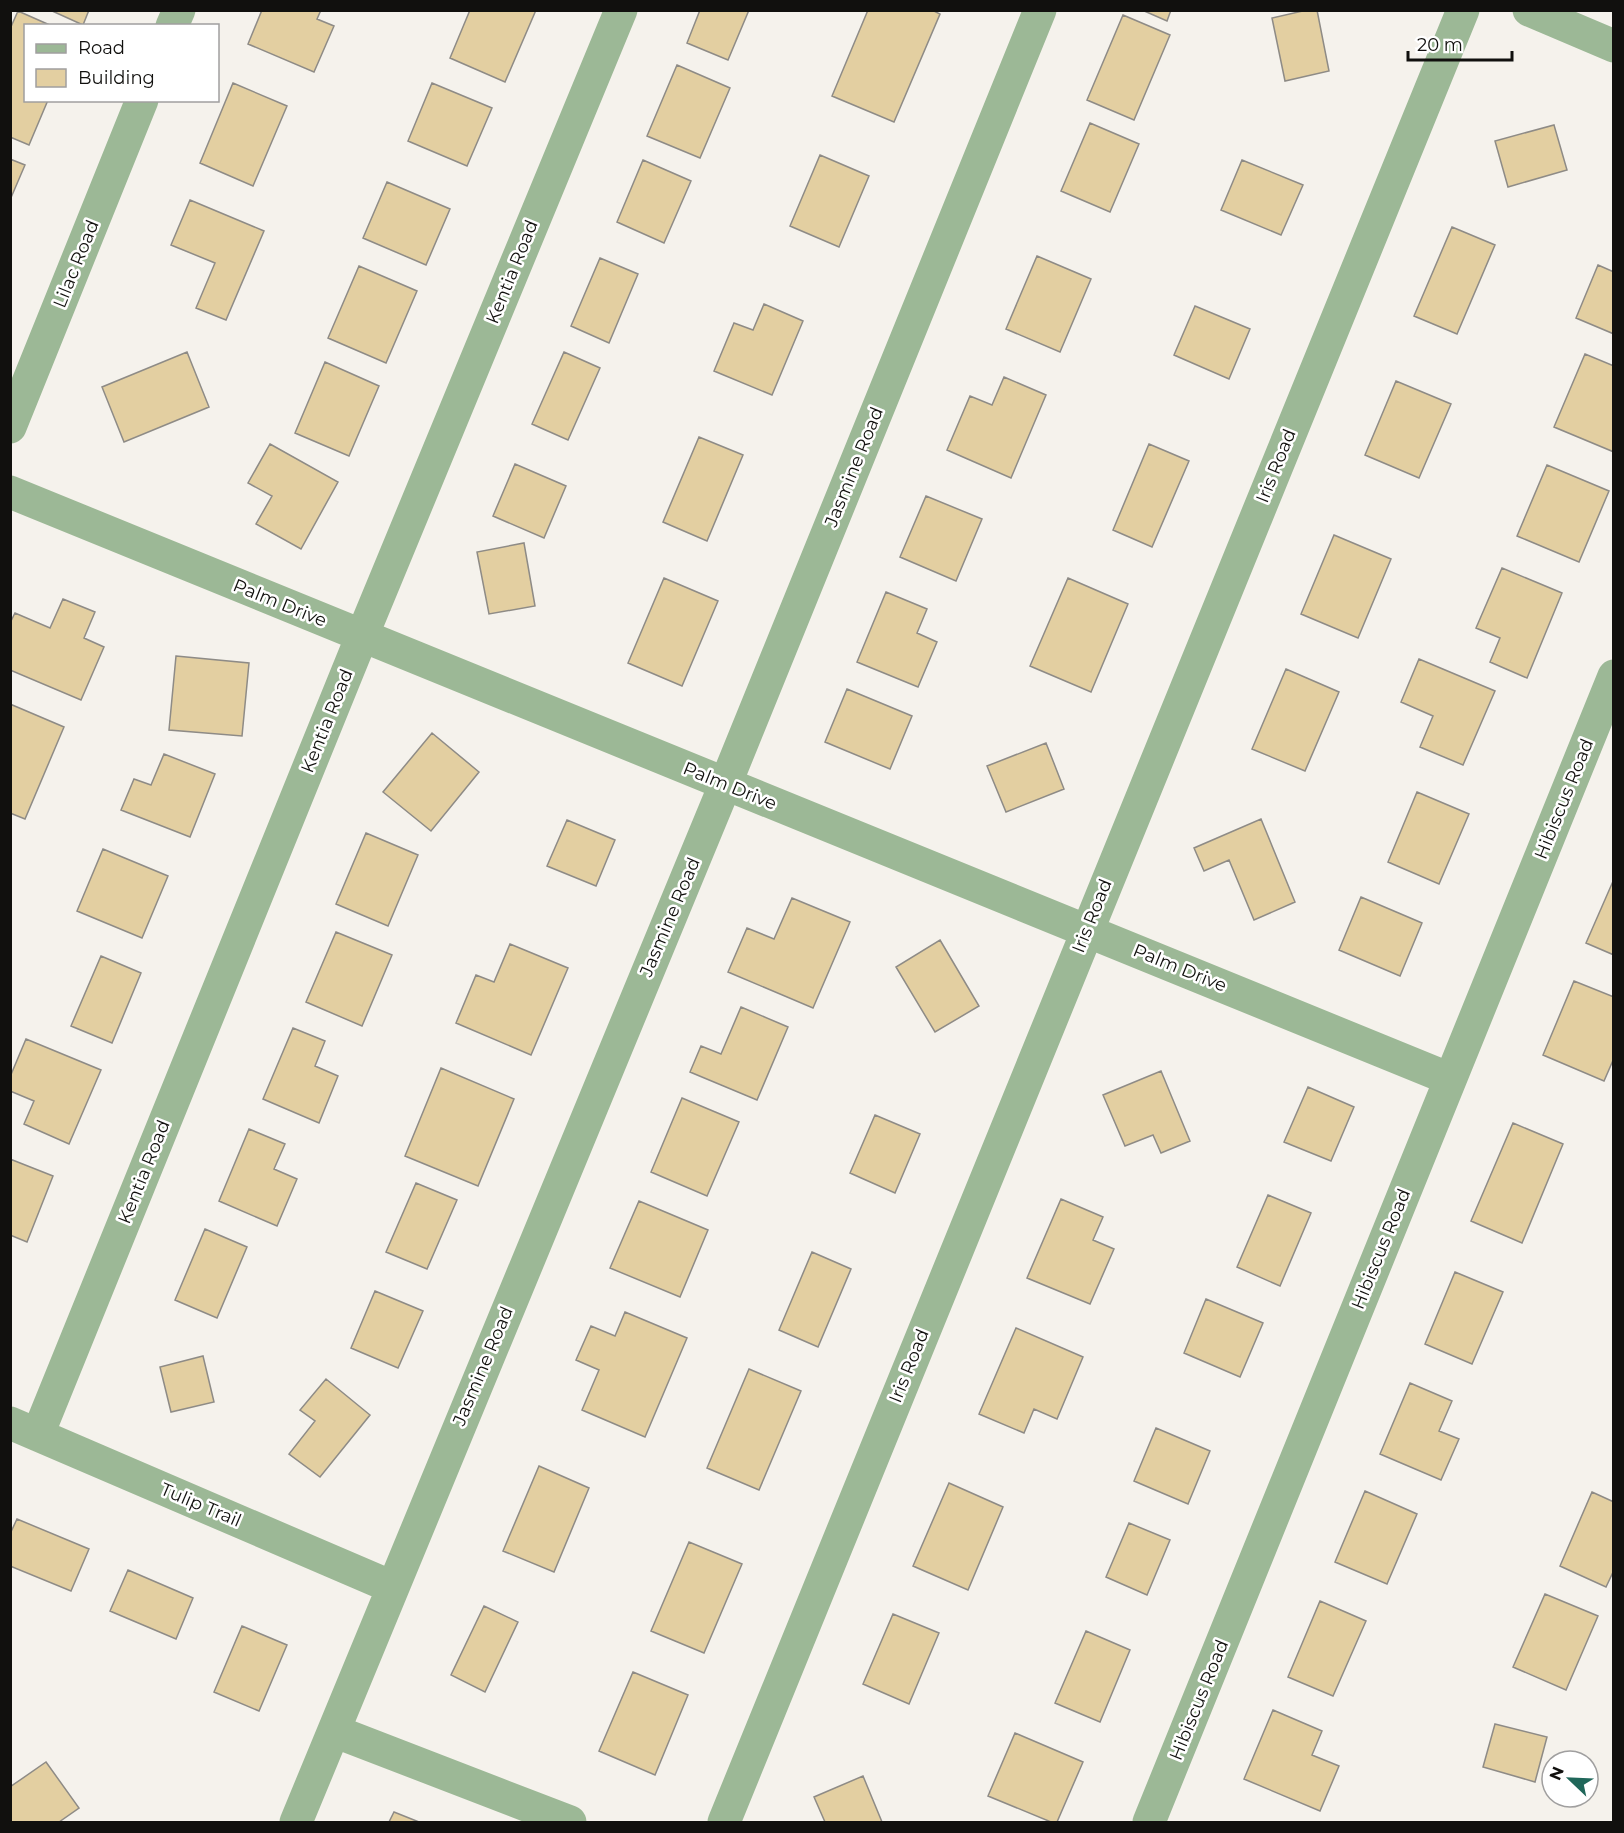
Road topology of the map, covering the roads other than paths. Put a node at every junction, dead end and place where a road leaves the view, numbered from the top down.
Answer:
1 (621, 10) edge
2 (1040, 10) edge
3 (1463, 10) edge
4 (1529, 10) edge
5 (1614, 46) edge
6 (141, 102) edge
7 (10, 428) edge
8 (10, 492) edge
9 (362, 636) junction
10 (1614, 676) edge
11 (725, 785) junction
12 (1086, 930) junction
13 (1450, 1079) junction
14 (24, 1429) edge
15 (392, 1587) junction
16 (334, 1731) junction
17 (296, 1822) edge
18 (570, 1822) edge
19 (724, 1822) edge
20 (1149, 1822) edge

1 - 9 street, Kentia Road
2 - 11 street, Jasmine Road
3 - 12 street, Iris Road
4 - 5 street
6 - 7 street, Lilac Road
8 - 9 street, Palm Drive
9 - 11 street, Palm Drive
9 - 14 street, Kentia Road
10 - 13 street, Hibiscus Road
11 - 12 street, Palm Drive
11 - 15 street, Jasmine Road
12 - 13 street, Palm Drive
12 - 19 street, Iris Road
13 - 20 street, Hibiscus Road
14 - 15 street, Tulip Trail
15 - 16 street, Jasmine Road
16 - 17 street, Jasmine Road
16 - 18 street

